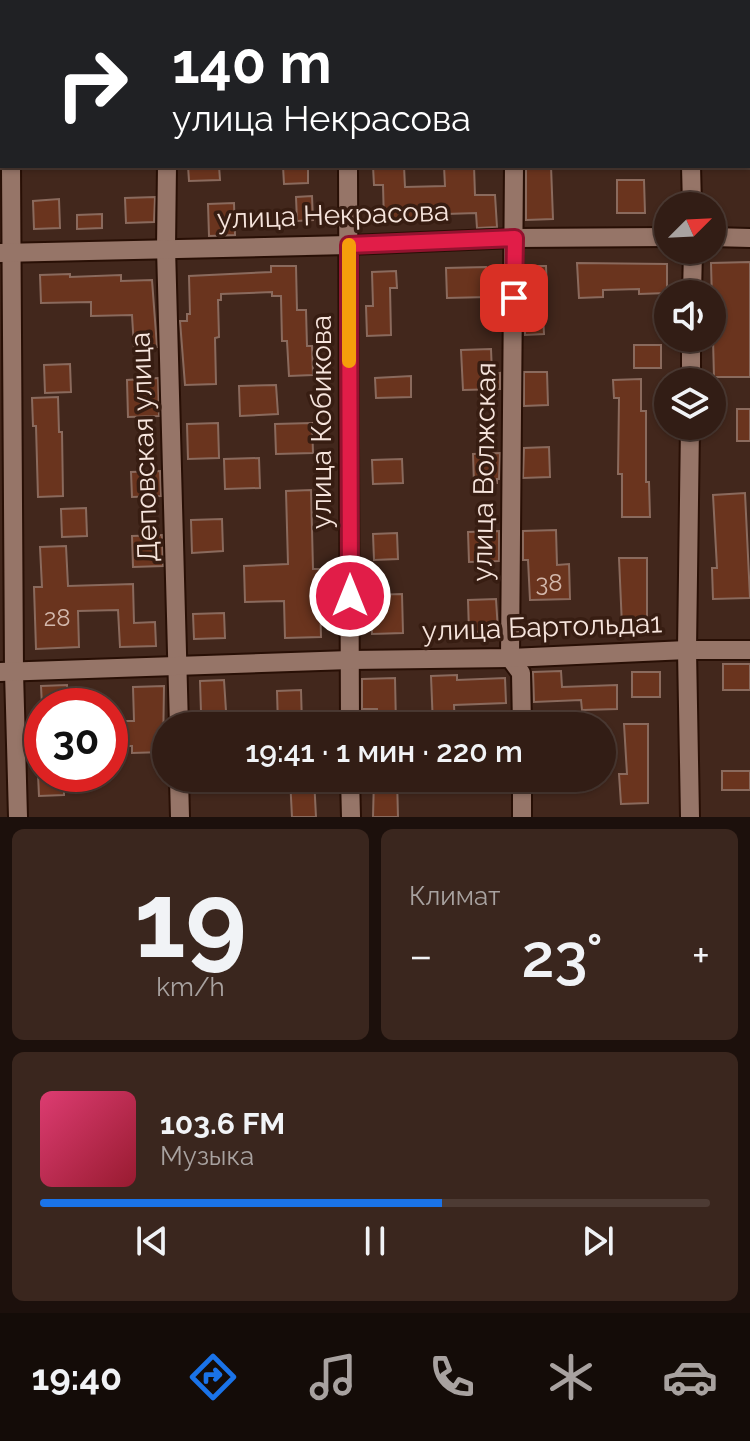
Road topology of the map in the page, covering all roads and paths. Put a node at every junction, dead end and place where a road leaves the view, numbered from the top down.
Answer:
1 (11, 168) edge
2 (167, 168) edge
3 (348, 168) edge
4 (514, 168) edge
5 (691, 168) edge
6 (692, 192) edge
7 (654, 237) edge
8 (726, 237) edge
9 (515, 238) junction
10 (750, 238) edge
11 (349, 245) junction
12 (166, 248) junction
13 (6, 253) edge
14 (690, 440) edge
15 (687, 650) junction
16 (750, 650) edge
17 (510, 658) junction
18 (350, 660) junction
19 (179, 665) junction
20 (7, 672) edge
21 (179, 712) edge
22 (350, 712) edge
23 (522, 712) edge
24 (179, 792) edge
25 (350, 792) edge
26 (522, 792) edge
27 (18, 817) edge
28 (180, 817) edge
29 (351, 817) edge
30 (522, 817) edge
31 (690, 817) edge

1 - 13 street
2 - 12 street, Деповская улица
3 - 11 street, улица Кобикова
4 - 9 street, улица Волжская
5 - 6 street
7 - 9 street, улица Некрасова
8 - 10 street
9 - 11 street, улица Некрасова
9 - 17 street, улица Волжская
11 - 12 street, улица Некрасова
11 - 18 street, улица Кобикова
12 - 13 street, улица Некрасова
12 - 19 street, Деповская улица
13 - 20 street
14 - 15 street
15 - 16 street, улица Бартольда1
15 - 17 street, улица Бартольда1
15 - 31 street
17 - 18 street, улица Бартольда1
17 - 23 street, улица Волжская
18 - 19 street, улица Бартольда1
18 - 22 street, улица Кобикова
19 - 20 street, улица Бартольда1
19 - 21 street, Деповская улица
20 - 27 street
24 - 28 street
25 - 29 street
26 - 30 street

